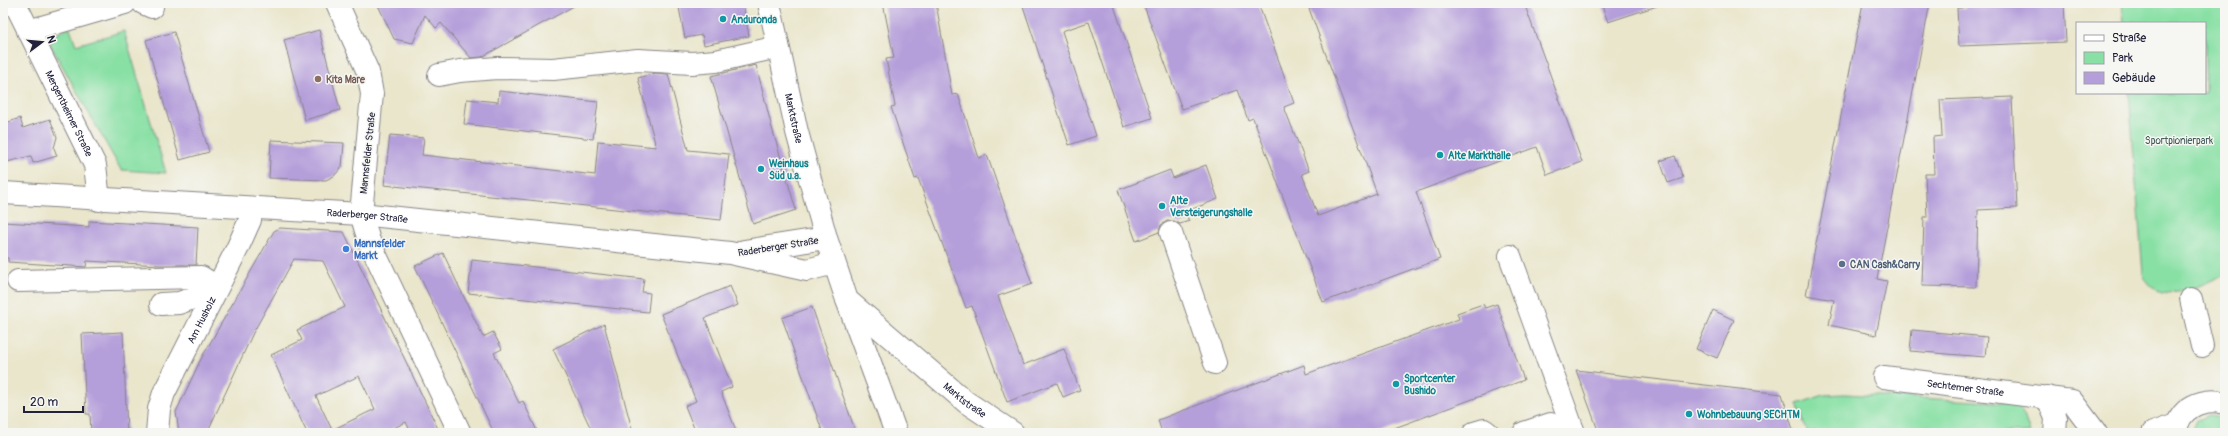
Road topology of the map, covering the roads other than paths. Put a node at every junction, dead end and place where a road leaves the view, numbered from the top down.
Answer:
1 (15, 3) edge
2 (125, 3) edge
3 (337, 3) edge
4 (769, 3) edge
5 (28, 31) junction
6 (778, 47) junction
7 (439, 75) dead end
8 (3, 193) edge
9 (99, 200) junction
10 (251, 209) junction
11 (361, 214) junction
12 (1171, 233) dead end
13 (826, 238) junction
14 (730, 253) junction
15 (1510, 256) dead end
16 (834, 263) junction
17 (18, 281) dead end
18 (213, 295) junction
19 (2191, 299) dead end
20 (847, 300) junction
21 (161, 304) dead end
22 (2202, 346) dead end
23 (1215, 363) dead end
24 (1884, 377) dead end
25 (2047, 397) junction
26 (2225, 403) edge
27 (2176, 429) edge
28 (1574, 432) edge
29 (157, 433) edge
30 (460, 433) edge
31 (896, 433) edge
32 (1013, 433) edge
33 (1474, 433) edge
34 (1488, 433) edge
35 (1524, 433) edge
36 (2055, 433) edge
37 (2096, 433) edge
38 (2153, 433) edge

1 - 5 street, Mergentheimer Straße
2 - 5 street
3 - 11 street, Mannsfelder Straße
4 - 6 street, Marktstraße
5 - 9 street, Mergentheimer Straße
6 - 7 street
6 - 13 street, Marktstraße
8 - 9 street, Raderberger Straße
9 - 10 street, Raderberger Straße
10 - 11 street, Raderberger Straße
10 - 18 street, Am Husholz
11 - 14 street, Raderberger Straße
11 - 30 street, Mannsfelder Straße
12 - 23 street
13 - 14 street, Raderberger Straße
13 - 16 street, Marktstraße
14 - 16 street, Raderberger Straße
15 - 28 street
16 - 20 street, Marktstraße
17 - 18 street
18 - 21 street
18 - 29 street, Am Husholz
19 - 22 street
20 - 31 street, Marktstraße
20 - 32 street, Marktstraße
24 - 25 street, Sechtemer Straße
25 - 36 street
25 - 37 street, Sechtemer Straße
26 - 27 street
27 - 38 street
28 - 35 street
33 - 34 street

